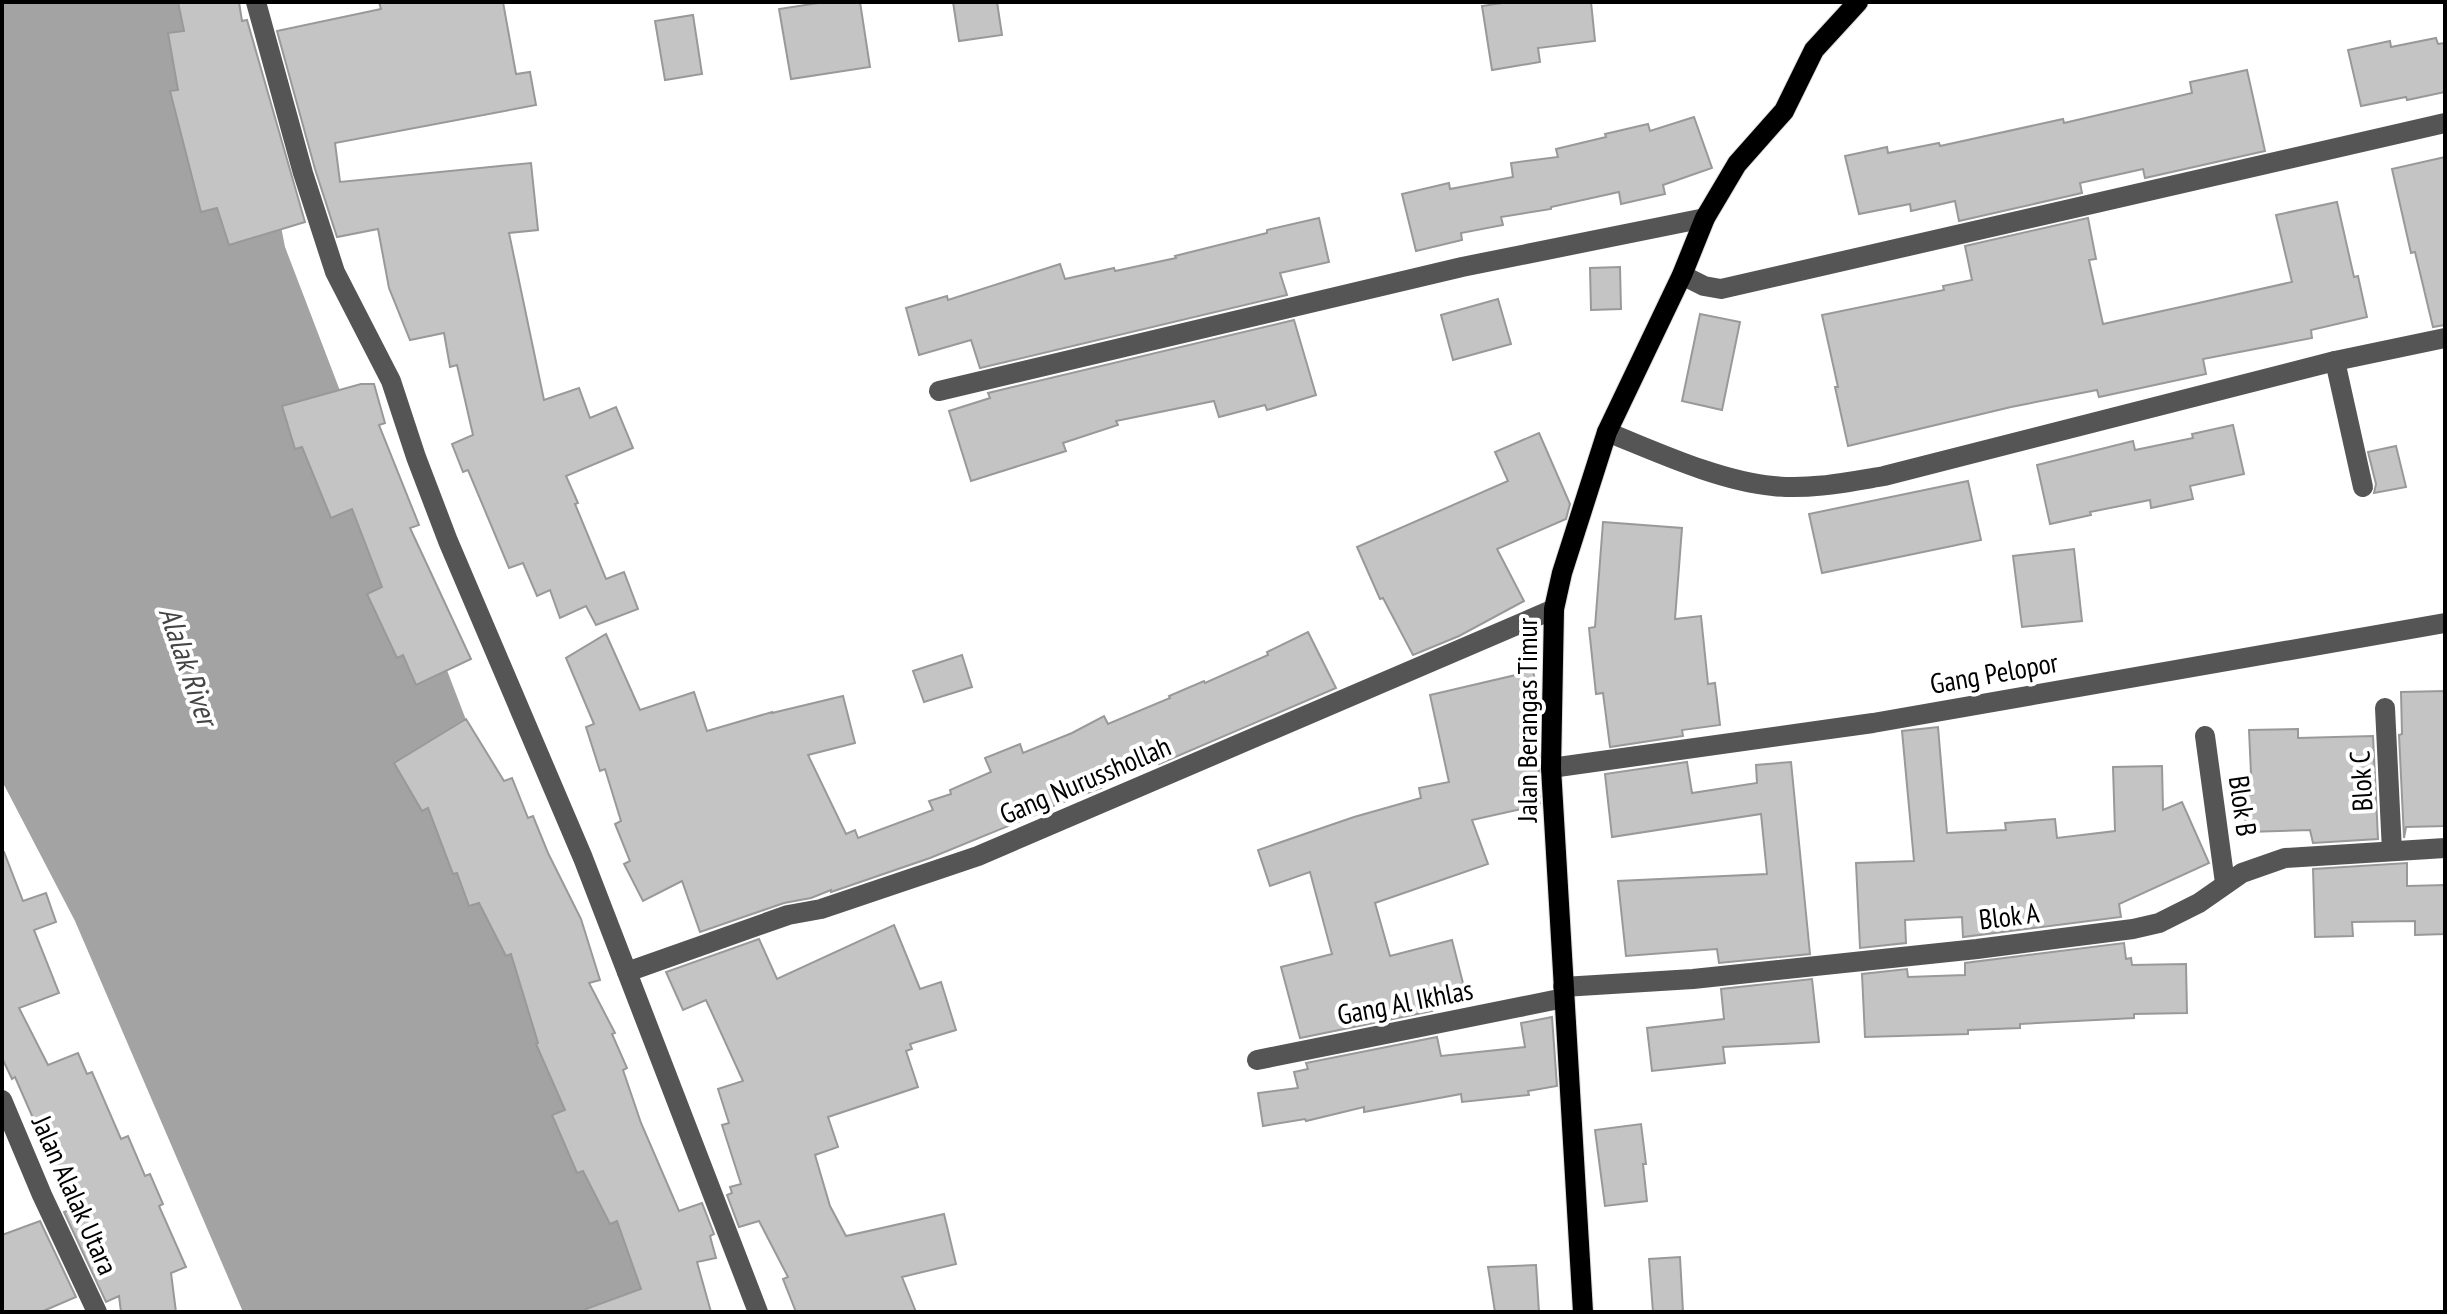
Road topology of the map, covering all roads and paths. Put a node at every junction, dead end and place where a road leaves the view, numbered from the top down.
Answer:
1 (256, 2) edge
2 (1858, 2) edge
3 (2445, 123) edge
4 (1705, 218) junction
5 (1682, 275) junction
6 (2445, 338) edge
7 (2335, 361) junction
8 (939, 391) dead end
9 (1607, 432) junction
10 (2363, 487) dead end
11 (1554, 609) junction
12 (2445, 623) edge
13 (2385, 708) dead end
14 (2205, 736) dead end
15 (1551, 768) junction
16 (2445, 848) edge
17 (2392, 851) junction
18 (2225, 883) junction
19 (627, 972) junction
20 (1564, 992) junction
21 (1257, 1060) dead end
22 (2, 1100) edge
23 (97, 1312) edge
24 (758, 1312) edge
25 (1583, 1312) edge

1 - 19 street
2 - 4 main road, Jalan Berangas Timur
3 - 5 street
4 - 5 main road, Jalan Berangas Timur
4 - 8 street
5 - 9 main road, Jalan Berangas Timur
6 - 7 street
7 - 9 street
7 - 10 street
9 - 11 main road, Jalan Berangas Timur
11 - 15 main road, Jalan Berangas Timur
11 - 19 street, Gang Nurusshollah
12 - 15 street, Gang Pelopor
13 - 17 street, Blok C
14 - 18 street, Blok B
15 - 20 main road, Jalan Berangas Timur
16 - 17 street, Blok A
17 - 18 street, Blok A
18 - 20 street, Blok A
19 - 24 street
20 - 21 street, Gang Al Ikhlas
20 - 25 main road, Jalan Berangas Timur
22 - 23 street, Jalan Alalak Utara

